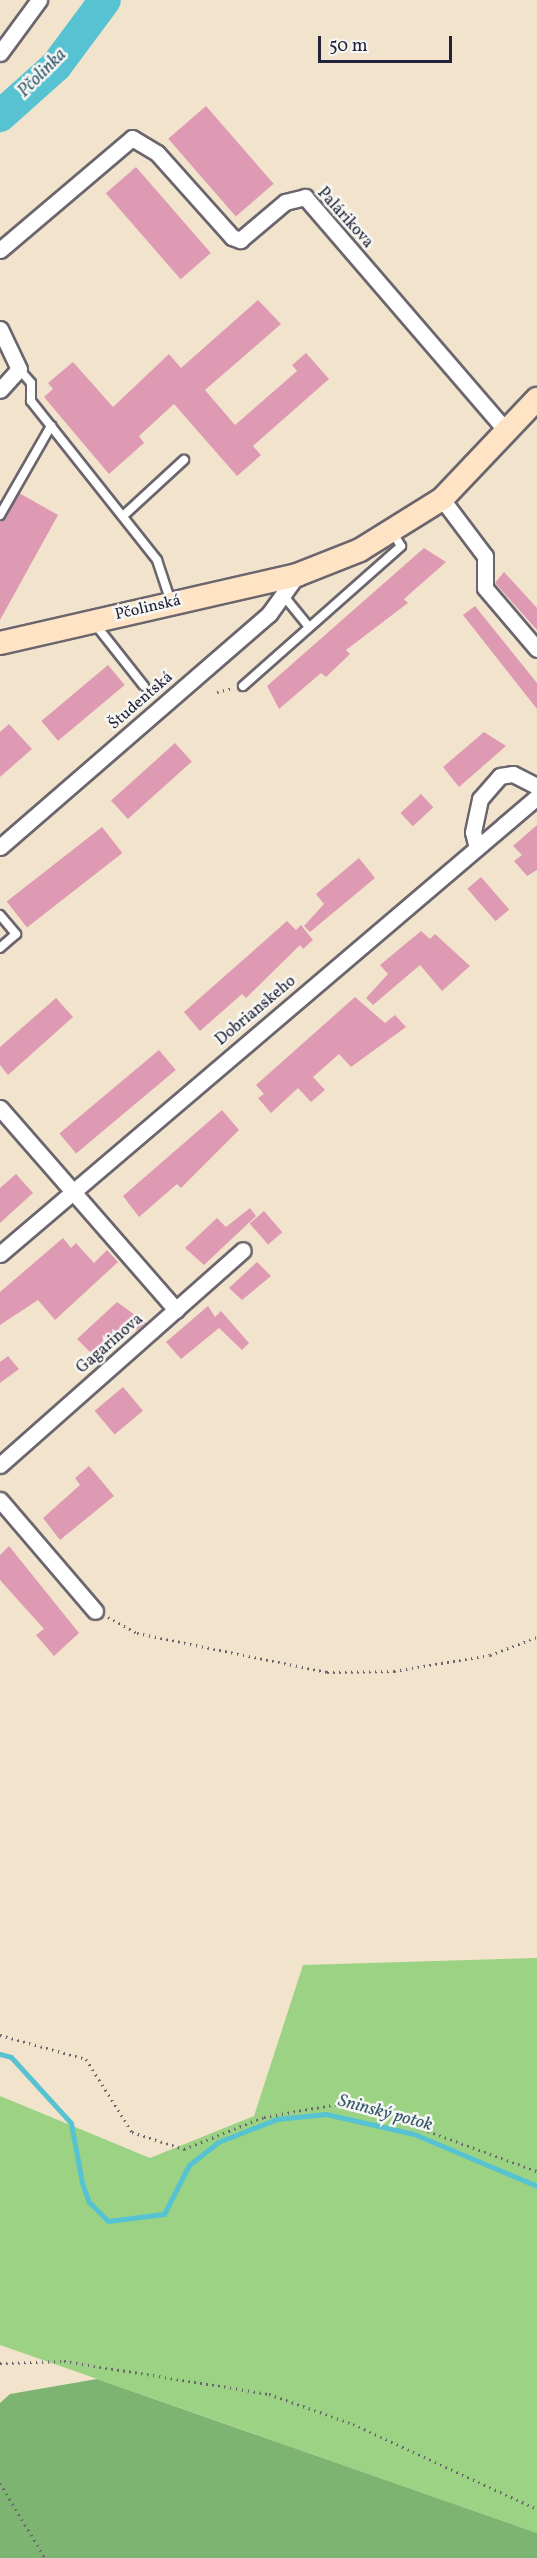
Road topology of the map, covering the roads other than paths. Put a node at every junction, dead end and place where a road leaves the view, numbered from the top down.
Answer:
1 (39, 0) edge
2 (0, 53) edge
3 (0, 250) edge
4 (0, 329) edge
5 (19, 369) junction
6 (0, 390) edge
7 (537, 399) edge
8 (51, 426) junction
9 (506, 431) junction
10 (184, 460) dead end
11 (442, 499) junction
12 (0, 515) edge
13 (123, 516) junction
14 (391, 530) junction
15 (297, 575) junction
16 (283, 595) junction
17 (171, 602) junction
18 (93, 621) junction
19 (309, 627) junction
20 (0, 643) edge
21 (537, 649) edge
22 (144, 686) dead end
23 (243, 686) dead end
24 (537, 786) edge
25 (537, 797) edge
26 (0, 847) edge
27 (477, 848) junction
28 (0, 915) edge
29 (0, 948) edge
30 (0, 1108) edge
31 (72, 1190) junction
32 (243, 1250) dead end
33 (0, 1254) edge
34 (176, 1310) junction
35 (0, 1465) edge
36 (0, 1500) edge
37 (95, 1611) road end

1 - 2 street
3 - 9 street, Palárikova
4 - 5 street
5 - 6 street
5 - 8 lane
7 - 9 main road, Pčolinská
8 - 12 lane
8 - 13 lane
9 - 11 main road, Pčolinská
10 - 13 lane
11 - 14 main road, Pčolinská
11 - 21 street
13 - 17 lane
14 - 15 main road, Pčolinská
14 - 19 lane
15 - 16 street, Študentská
15 - 17 main road, Pčolinská
16 - 19 lane
16 - 26 street, Študentská
17 - 18 main road, Pčolinská
18 - 20 main road, Pčolinská
18 - 22 lane
19 - 23 lane
24 - 27 street
25 - 27 street, Dobrianskeho
27 - 31 street, Dobrianskeho
28 - 29 lane
30 - 31 street
31 - 33 street, Dobrianskeho
31 - 34 street
32 - 34 street, Gagarinova
34 - 35 street, Gagarinova
36 - 37 street

